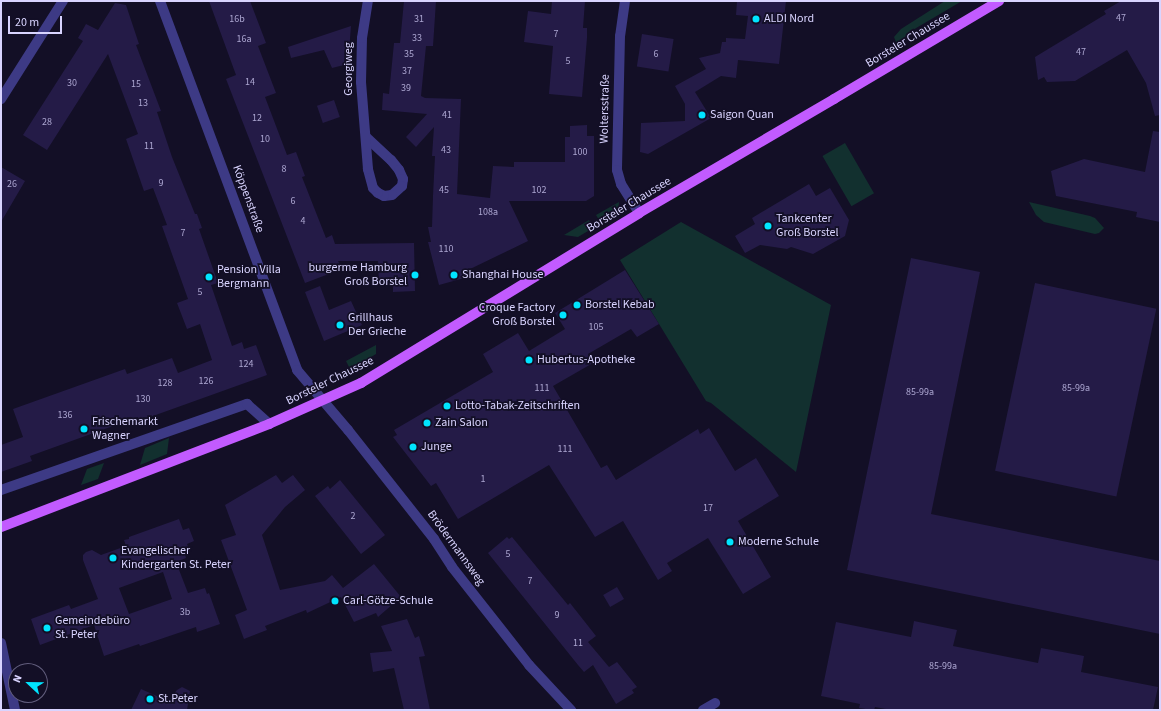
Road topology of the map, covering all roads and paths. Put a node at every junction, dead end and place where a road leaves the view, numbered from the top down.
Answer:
1 (63, 1) edge
2 (160, 1) edge
3 (368, 1) edge
4 (625, 1) edge
5 (999, 1) edge
6 (1, 99) edge
7 (366, 137) junction
8 (638, 213) junction
9 (322, 401) junction
10 (269, 424) junction
11 (1, 490) edge
12 (1, 527) edge
13 (1, 643) edge
14 (715, 704) dead end
15 (15, 710) edge
16 (571, 710) edge
17 (703, 710) edge

1 - 6 street
2 - 9 street, Köppenstraße
3 - 7 street, Georgiweg
4 - 8 street, Woltersstraße
5 - 8 main road, Borsteler Chaussee
7 - 7 street, Georgiweg
8 - 9 main road, Borsteler Chaussee
9 - 10 main road, Borsteler Chaussee
9 - 16 street, Brödermannsweg
10 - 11 street
10 - 12 main road, Borsteler Chaussee
13 - 15 street
14 - 17 street

